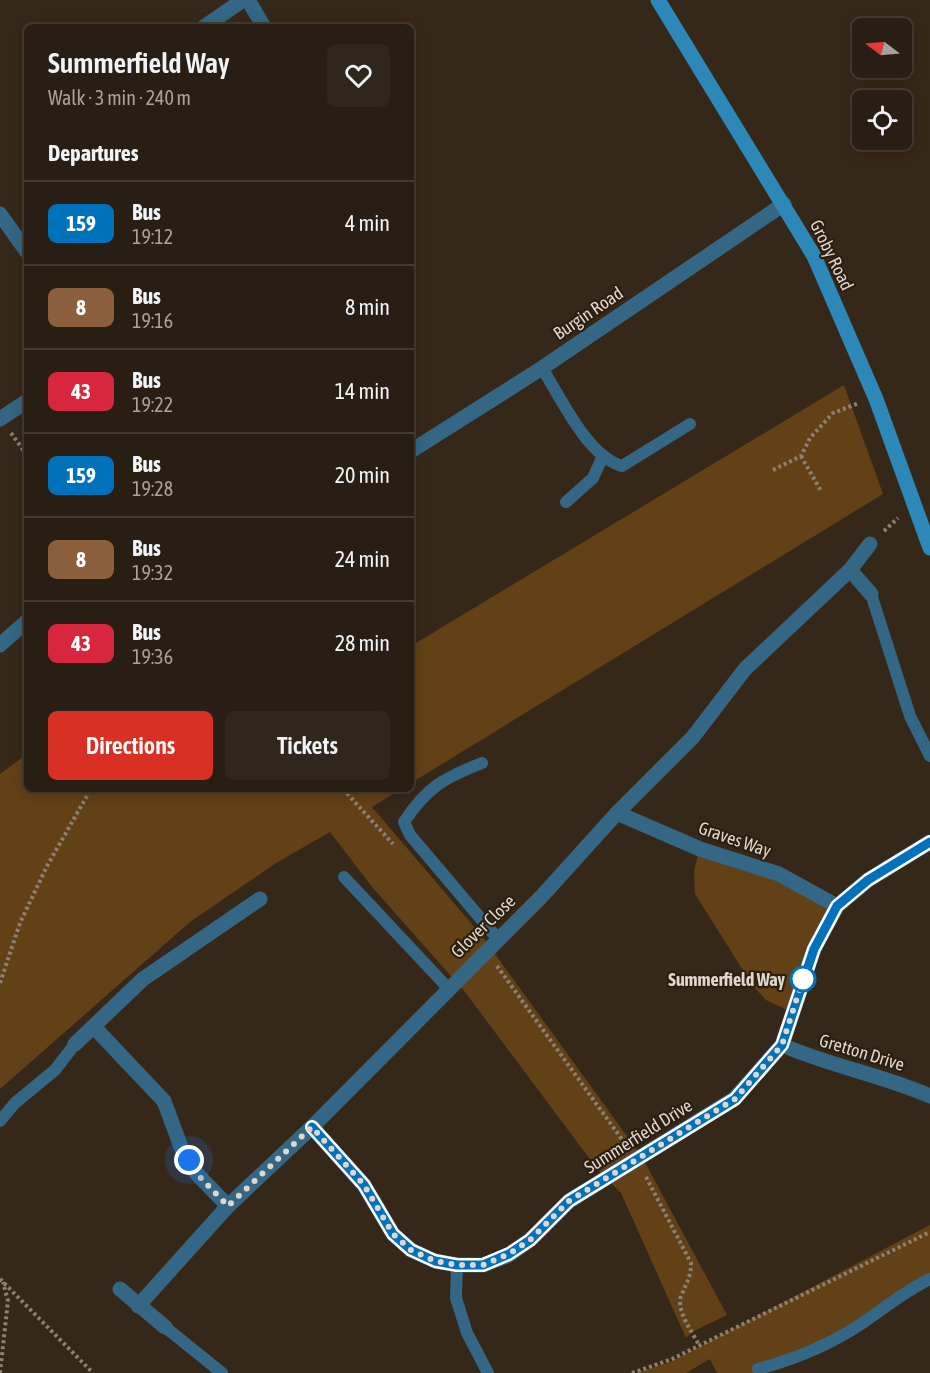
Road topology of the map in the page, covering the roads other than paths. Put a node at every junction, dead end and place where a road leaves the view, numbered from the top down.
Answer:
1 (243, 0) edge
2 (248, 0) edge
3 (658, 0) edge
4 (208, 24) edge
5 (262, 24) edge
6 (784, 204) junction
7 (0, 214) edge
8 (24, 248) edge
9 (542, 368) junction
10 (24, 403) edge
11 (0, 419) edge
12 (690, 424) dead end
13 (414, 449) edge
14 (602, 458) junction
15 (566, 501) dead end
16 (870, 544) dead end
17 (930, 548) edge
18 (850, 570) junction
19 (871, 594) joint
20 (24, 623) edge
21 (3, 636) edge
22 (930, 756) edge
23 (482, 763) dead end
24 (617, 813) junction
25 (930, 842) edge
26 (344, 877) dead end
27 (260, 900) dead end
28 (837, 906) junction
29 (498, 939) junction
30 (448, 988) junction
31 (94, 1027) junction
32 (75, 1044) joint
33 (782, 1045) junction
34 (930, 1096) edge
35 (0, 1121) edge
36 (312, 1127) junction
37 (228, 1206) junction
38 (457, 1265) junction
39 (930, 1279) edge
40 (120, 1288) dead end
41 (138, 1306) junction
42 (165, 1327) joint
43 (758, 1369) dead end
44 (222, 1373) edge
45 (488, 1373) edge

1 - 4 street
2 - 5 street
3 - 6 street, Groby Road
6 - 9 street, Burgin Road
6 - 17 street, Groby Road
7 - 8 street
9 - 13 street, Burgin Road
9 - 14 lane
10 - 11 street
12 - 14 lane
14 - 15 lane
16 - 18 street, Glover Close
18 - 19 street
18 - 24 street, Glover Close
19 - 22 lane
20 - 21 street
23 - 29 lane
24 - 28 street, Graves Way
24 - 29 street, Glover Close
25 - 28 street, Summerfield Drive
26 - 30 lane
27 - 31 street
28 - 33 street, Summerfield Drive
29 - 30 street, Glover Close
30 - 36 street, Glover Close
31 - 32 street
31 - 37 street
32 - 35 lane
33 - 34 street, Gretton Drive
33 - 38 street, Summerfield Drive
36 - 37 street, Glover Close
36 - 38 street, Summerfield Drive
37 - 41 street, Glover Close
38 - 45 lane
39 - 43 lane
40 - 41 street
41 - 42 street
42 - 44 lane

